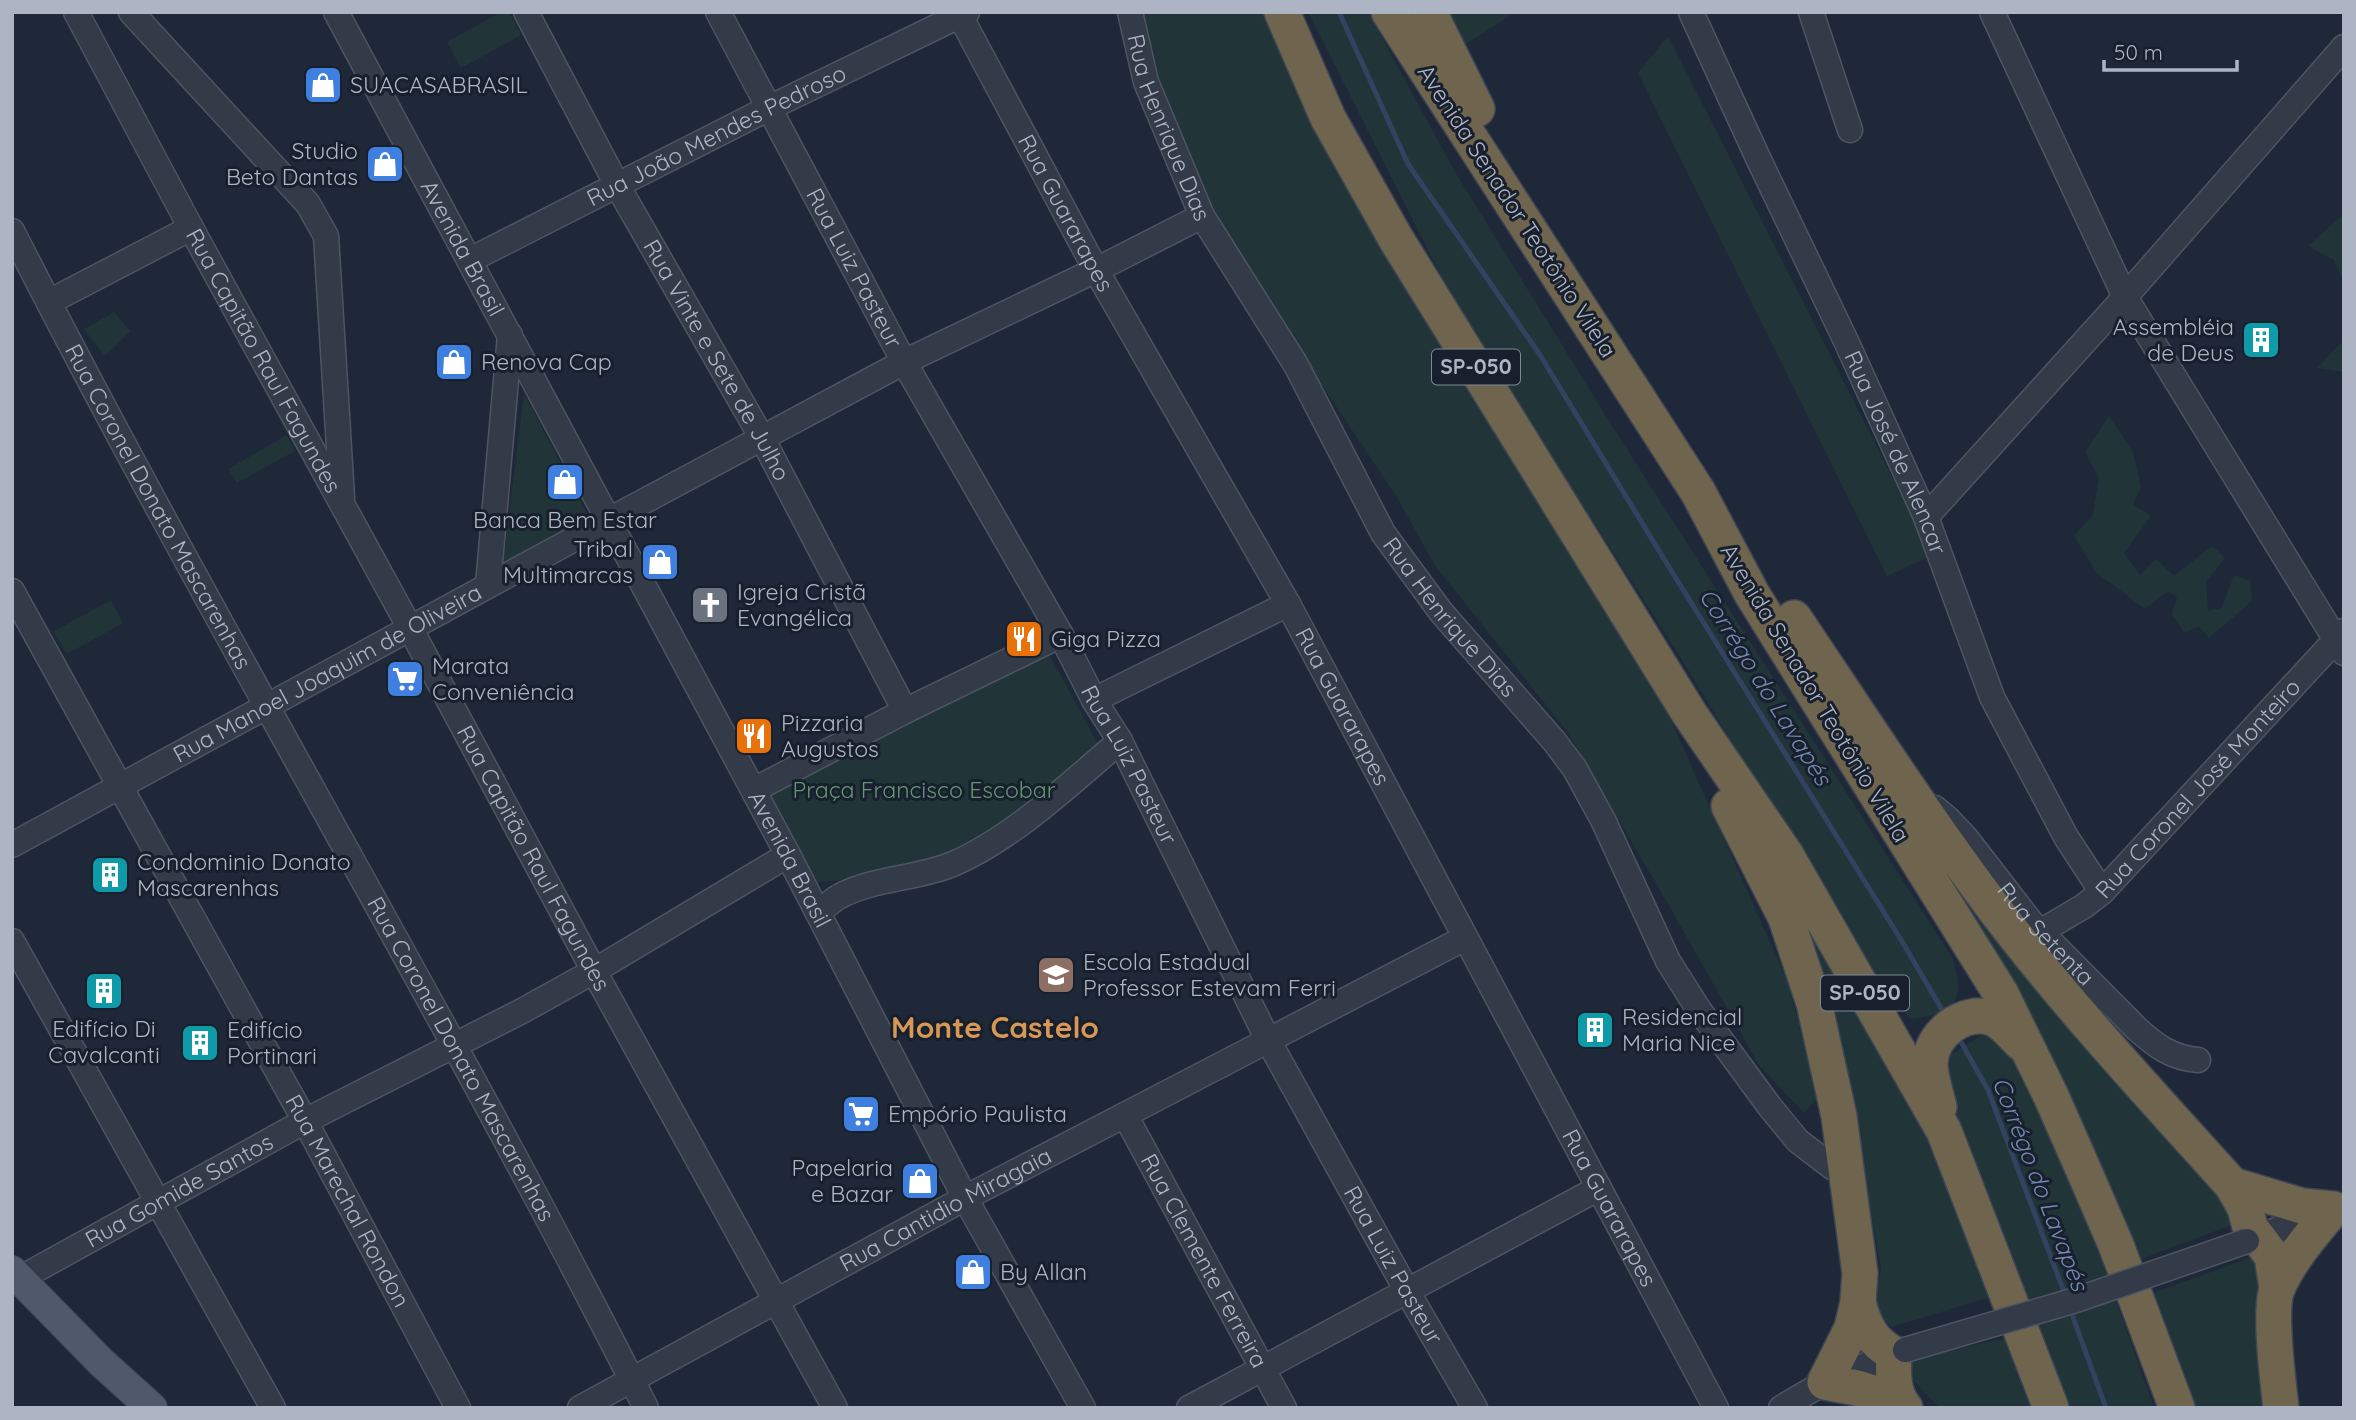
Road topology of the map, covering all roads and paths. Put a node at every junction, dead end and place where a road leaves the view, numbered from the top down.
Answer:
1 (131, 12) edge
2 (337, 12) edge
3 (526, 12) edge
4 (719, 12) edge
5 (1130, 12) edge
6 (1282, 12) edge
7 (1389, 12) edge
8 (1691, 12) edge
9 (1811, 12) edge
10 (1992, 12) edge
11 (77, 13) edge
12 (961, 14) edge
13 (1432, 16) edge
14 (2343, 49) edge
15 (769, 108) junction
16 (1850, 130) dead end
17 (617, 185) junction
18 (1202, 216) junction
19 (191, 228) junction
20 (12, 231) edge
21 (470, 260) junction
22 (1550, 262) junction
23 (1096, 270) junction
24 (2125, 297) junction
25 (49, 302) junction
26 (510, 335) junction
27 (904, 362) junction
28 (762, 438) junction
29 (1698, 492) junction
30 (342, 505) junction
31 (1926, 517) junction
32 (608, 520) junction
33 (488, 585) junction
34 (12, 591) edge
35 (1288, 604) junction
36 (410, 628) junction
37 (1061, 635) junction
38 (2341, 641) edge
39 (1094, 699) junction
40 (265, 707) junction
41 (905, 711) junction
42 (1689, 713) junction
43 (1120, 741) junction
44 (1907, 785) junction
45 (118, 786) junction
46 (754, 790) junction
47 (12, 845) edge
48 (788, 855) junction
49 (2102, 892) junction
50 (819, 913) junction
51 (2040, 932) junction
52 (1465, 938) junction
53 (12, 941) edge
54 (594, 971) junction
55 (1268, 1041) junction
56 (455, 1044) junction
57 (2028, 1049) junction
58 (2198, 1060) dead end
59 (1125, 1115) junction
60 (1839, 1116) junction
61 (305, 1121) junction
62 (1944, 1131) junction
63 (1798, 1141) junction
64 (1846, 1172) junction
65 (2232, 1185) junction
66 (1599, 1188) junction
67 (965, 1198) junction
68 (158, 1203) junction
69 (2338, 1207) edge
70 (2253, 1238) junction
71 (15, 1278) edge
72 (2277, 1288) junction
73 (1407, 1291) junction
74 (778, 1302) junction
75 (1858, 1302) junction
76 (1899, 1352) junction
77 (1262, 1368) junction
78 (631, 1380) junction
79 (1825, 1382) junction
80 (1903, 1405) edge
81 (152, 1408) edge
82 (273, 1408) edge
83 (458, 1408) edge
84 (580, 1408) edge
85 (646, 1408) edge
86 (835, 1408) edge
87 (1083, 1408) edge
88 (1189, 1408) edge
89 (1284, 1408) edge
90 (1475, 1408) edge
91 (1716, 1408) edge
92 (1781, 1408) edge
93 (2051, 1408) edge
94 (2177, 1408) edge
95 (2281, 1408) edge

1 - 30 street
2 - 21 street, Avenida Brasil
3 - 17 street, Rua Vinte e Sete de Julho
4 - 15 street, Rua Luiz Pasteur
5 - 18 street, Rua Henrique Dias
6 - 42 highway, SP-050
7 - 22 highway, Avenida Senador Teotônio Vilela
8 - 31 street, Rua José de Alencar
9 - 16 street
10 - 24 street
11 - 19 street, Rua Capitão Raul Fagundes
12 - 15 street, Rua João Mendes Pedroso
12 - 23 street, Rua Guararapes
13 - 22 highway
14 - 24 street
15 - 17 street, Rua João Mendes Pedroso
15 - 27 street, Rua Luiz Pasteur
17 - 21 street, Rua João Mendes Pedroso
17 - 28 street, Rua Vinte e Sete de Julho
18 - 23 street, Rua Manoel Joaquim de Oliveira
18 - 63 street, Rua Henrique Dias
19 - 25 street
19 - 30 street, Rua Capitão Raul Fagundes
20 - 25 street, Rua Coronel Donato Mascarenhas
21 - 26 street, Avenida Brasil
22 - 29 highway, Avenida Senador Teotônio Vilela
23 - 27 street, Rua Manoel Joaquim de Oliveira
23 - 35 street, Rua Guararapes
24 - 31 street
24 - 38 street
25 - 40 street, Rua Coronel Donato Mascarenhas
26 - 32 street, Avenida Brasil
26 - 33 street
27 - 28 street, Rua Manoel Joaquim de Oliveira
27 - 37 street, Rua Luiz Pasteur
28 - 32 street, Rua Manoel Joaquim de Oliveira
28 - 41 street, Rua Vinte e Sete de Julho
29 - 44 highway
29 - 57 highway, Avenida Senador Teotônio Vilela
30 - 36 street, Rua Capitão Raul Fagundes
31 - 49 street, Rua José de Alencar
32 - 33 street, Rua Manoel Joaquim de Oliveira
32 - 46 street, Avenida Brasil
33 - 36 street, Rua Manoel Joaquim de Oliveira
34 - 45 street, Rua Marechal Rondon
35 - 39 street
35 - 52 street, Rua Guararapes
36 - 40 street, Rua Manoel Joaquim de Oliveira
36 - 54 street, Rua Capitão Raul Fagundes
37 - 39 street, Rua Luiz Pasteur
37 - 41 street
38 - 49 street, Rua Coronel José Monteiro
39 - 43 street, Rua Luiz Pasteur
40 - 45 street, Rua Manoel Joaquim de Oliveira
40 - 56 street, Rua Coronel Donato Mascarenhas
41 - 46 street
42 - 60 highway
42 - 62 highway, SP-050
43 - 50 street
43 - 55 street, Rua Luiz Pasteur
44 - 51 street, Rua Setenta
44 - 65 highway
45 - 47 street, Rua Manoel Joaquim de Oliveira
45 - 61 street, Rua Marechal Rondon
46 - 48 street, Avenida Brasil
48 - 50 street, Avenida Brasil
48 - 54 street, Rua Gomide Santos
49 - 51 street, Rua Coronel José Monteiro
50 - 67 street, Avenida Brasil
51 - 58 street, Rua Setenta
52 - 55 street, Rua Cantidio Miragaia
52 - 66 street, Rua Guararapes
53 - 68 street
54 - 56 street, Rua Gomide Santos
54 - 74 street, Rua Capitão Raul Fagundes
55 - 59 street, Rua Cantidio Miragaia
55 - 73 street, Rua Luiz Pasteur
56 - 61 street, Rua Gomide Santos
56 - 78 street, Rua Coronel Donato Mascarenhas
57 - 62 highway
57 - 94 highway, Avenida Senador Teotônio Vilela
59 - 67 street, Rua Cantidio Miragaia
59 - 77 street, Rua Clemente Ferreira
60 - 63 street
60 - 64 highway
61 - 68 street, Rua Gomide Santos
61 - 83 street, Rua Marechal Rondon
62 - 93 highway, SP-050
63 - 64 street, Rua Henrique Dias
64 - 75 highway
65 - 69 highway
65 - 70 highway
66 - 73 street
66 - 91 street, Rua Guararapes
67 - 74 street, Rua Cantidio Miragaia
67 - 87 street, Avenida Brasil
68 - 71 street, Rua Gomide Santos
68 - 82 street
69 - 70 street
69 - 72 highway
70 - 72 highway
70 - 76 street, bridge
71 - 81 main road
72 - 95 highway
73 - 77 street
73 - 90 street, Rua Luiz Pasteur
74 - 78 street, Rua Cantidio Miragaia
74 - 86 street, Rua Capitão Raul Fagundes
75 - 76 highway
75 - 79 highway
76 - 79 street
76 - 80 highway
77 - 88 street
77 - 89 street, Rua Clemente Ferreira
78 - 84 street, Rua Cantidio Miragaia
78 - 85 street, Rua Coronel Donato Mascarenhas
79 - 80 highway
79 - 92 street

